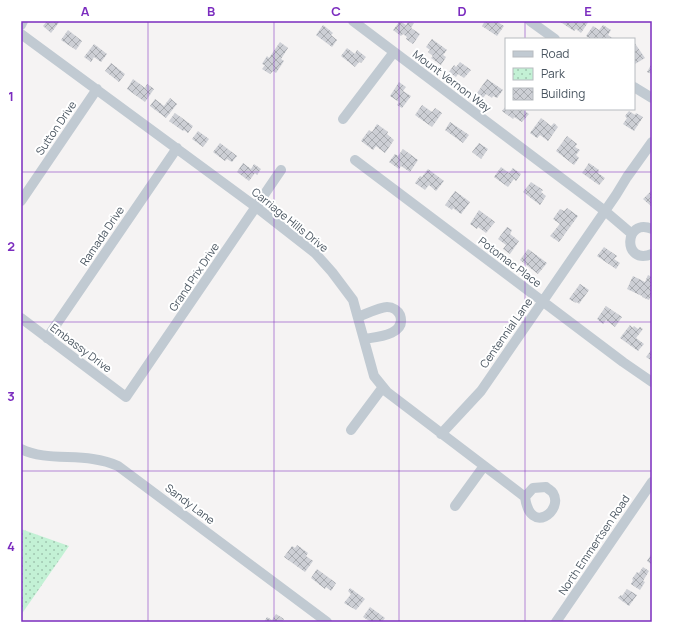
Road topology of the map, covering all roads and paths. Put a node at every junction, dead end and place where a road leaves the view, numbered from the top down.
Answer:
1 (23, 21) edge
2 (353, 21) edge
3 (530, 21) edge
4 (21, 24) edge
5 (21, 34) edge
6 (554, 38) edge
7 (394, 52) junction
8 (635, 88) edge
9 (97, 89) junction
10 (652, 98) edge
11 (343, 119) dead end
12 (652, 142) edge
13 (177, 148) junction
14 (355, 160) dead end
15 (281, 170) dead end
16 (21, 201) edge
17 (256, 207) junction
18 (605, 211) junction
19 (652, 229) edge
20 (632, 234) junction
21 (652, 254) edge
22 (543, 302) junction
23 (358, 317) junction
24 (21, 318) edge
25 (47, 338) junction
26 (364, 340) junction
27 (652, 382) edge
28 (383, 387) junction
29 (126, 397) joint
30 (351, 430) dead end
31 (441, 434) junction
32 (21, 448) edge
33 (484, 466) junction
34 (652, 482) edge
35 (525, 497) dead end
36 (455, 506) dead end
37 (327, 622) edge
38 (556, 622) edge

1 - 4 street
2 - 7 street, Mount Vernon Way
3 - 6 street
5 - 9 street, Carriage Hills Drive
7 - 11 street
7 - 18 street, Mount Vernon Way
8 - 10 street
9 - 13 street, Carriage Hills Drive
9 - 16 street, Sutton Drive
12 - 18 street, Centennial Lane
13 - 17 street, Carriage Hills Drive
13 - 25 street, Ramada Drive
14 - 22 street, Potomac Place
15 - 17 street, Grand Prix Drive
17 - 23 street, Carriage Hills Drive
17 - 29 street, Grand Prix Drive
18 - 20 street, Mount Vernon Way
18 - 22 street, Centennial Lane
19 - 20 street
20 - 21 street
22 - 27 street, Potomac Place
22 - 31 street, Centennial Lane
23 - 26 street, Carriage Hills Drive
23 - 26 street
24 - 25 street, Embassy Drive
25 - 29 street, Embassy Drive
26 - 28 street, Carriage Hills Drive
28 - 30 street
28 - 31 street, Carriage Hills Drive
31 - 33 street, Carriage Hills Drive
32 - 37 street, Sandy Lane
33 - 35 street, Carriage Hills Drive
33 - 36 street
34 - 38 street, North Emmertsen Road

